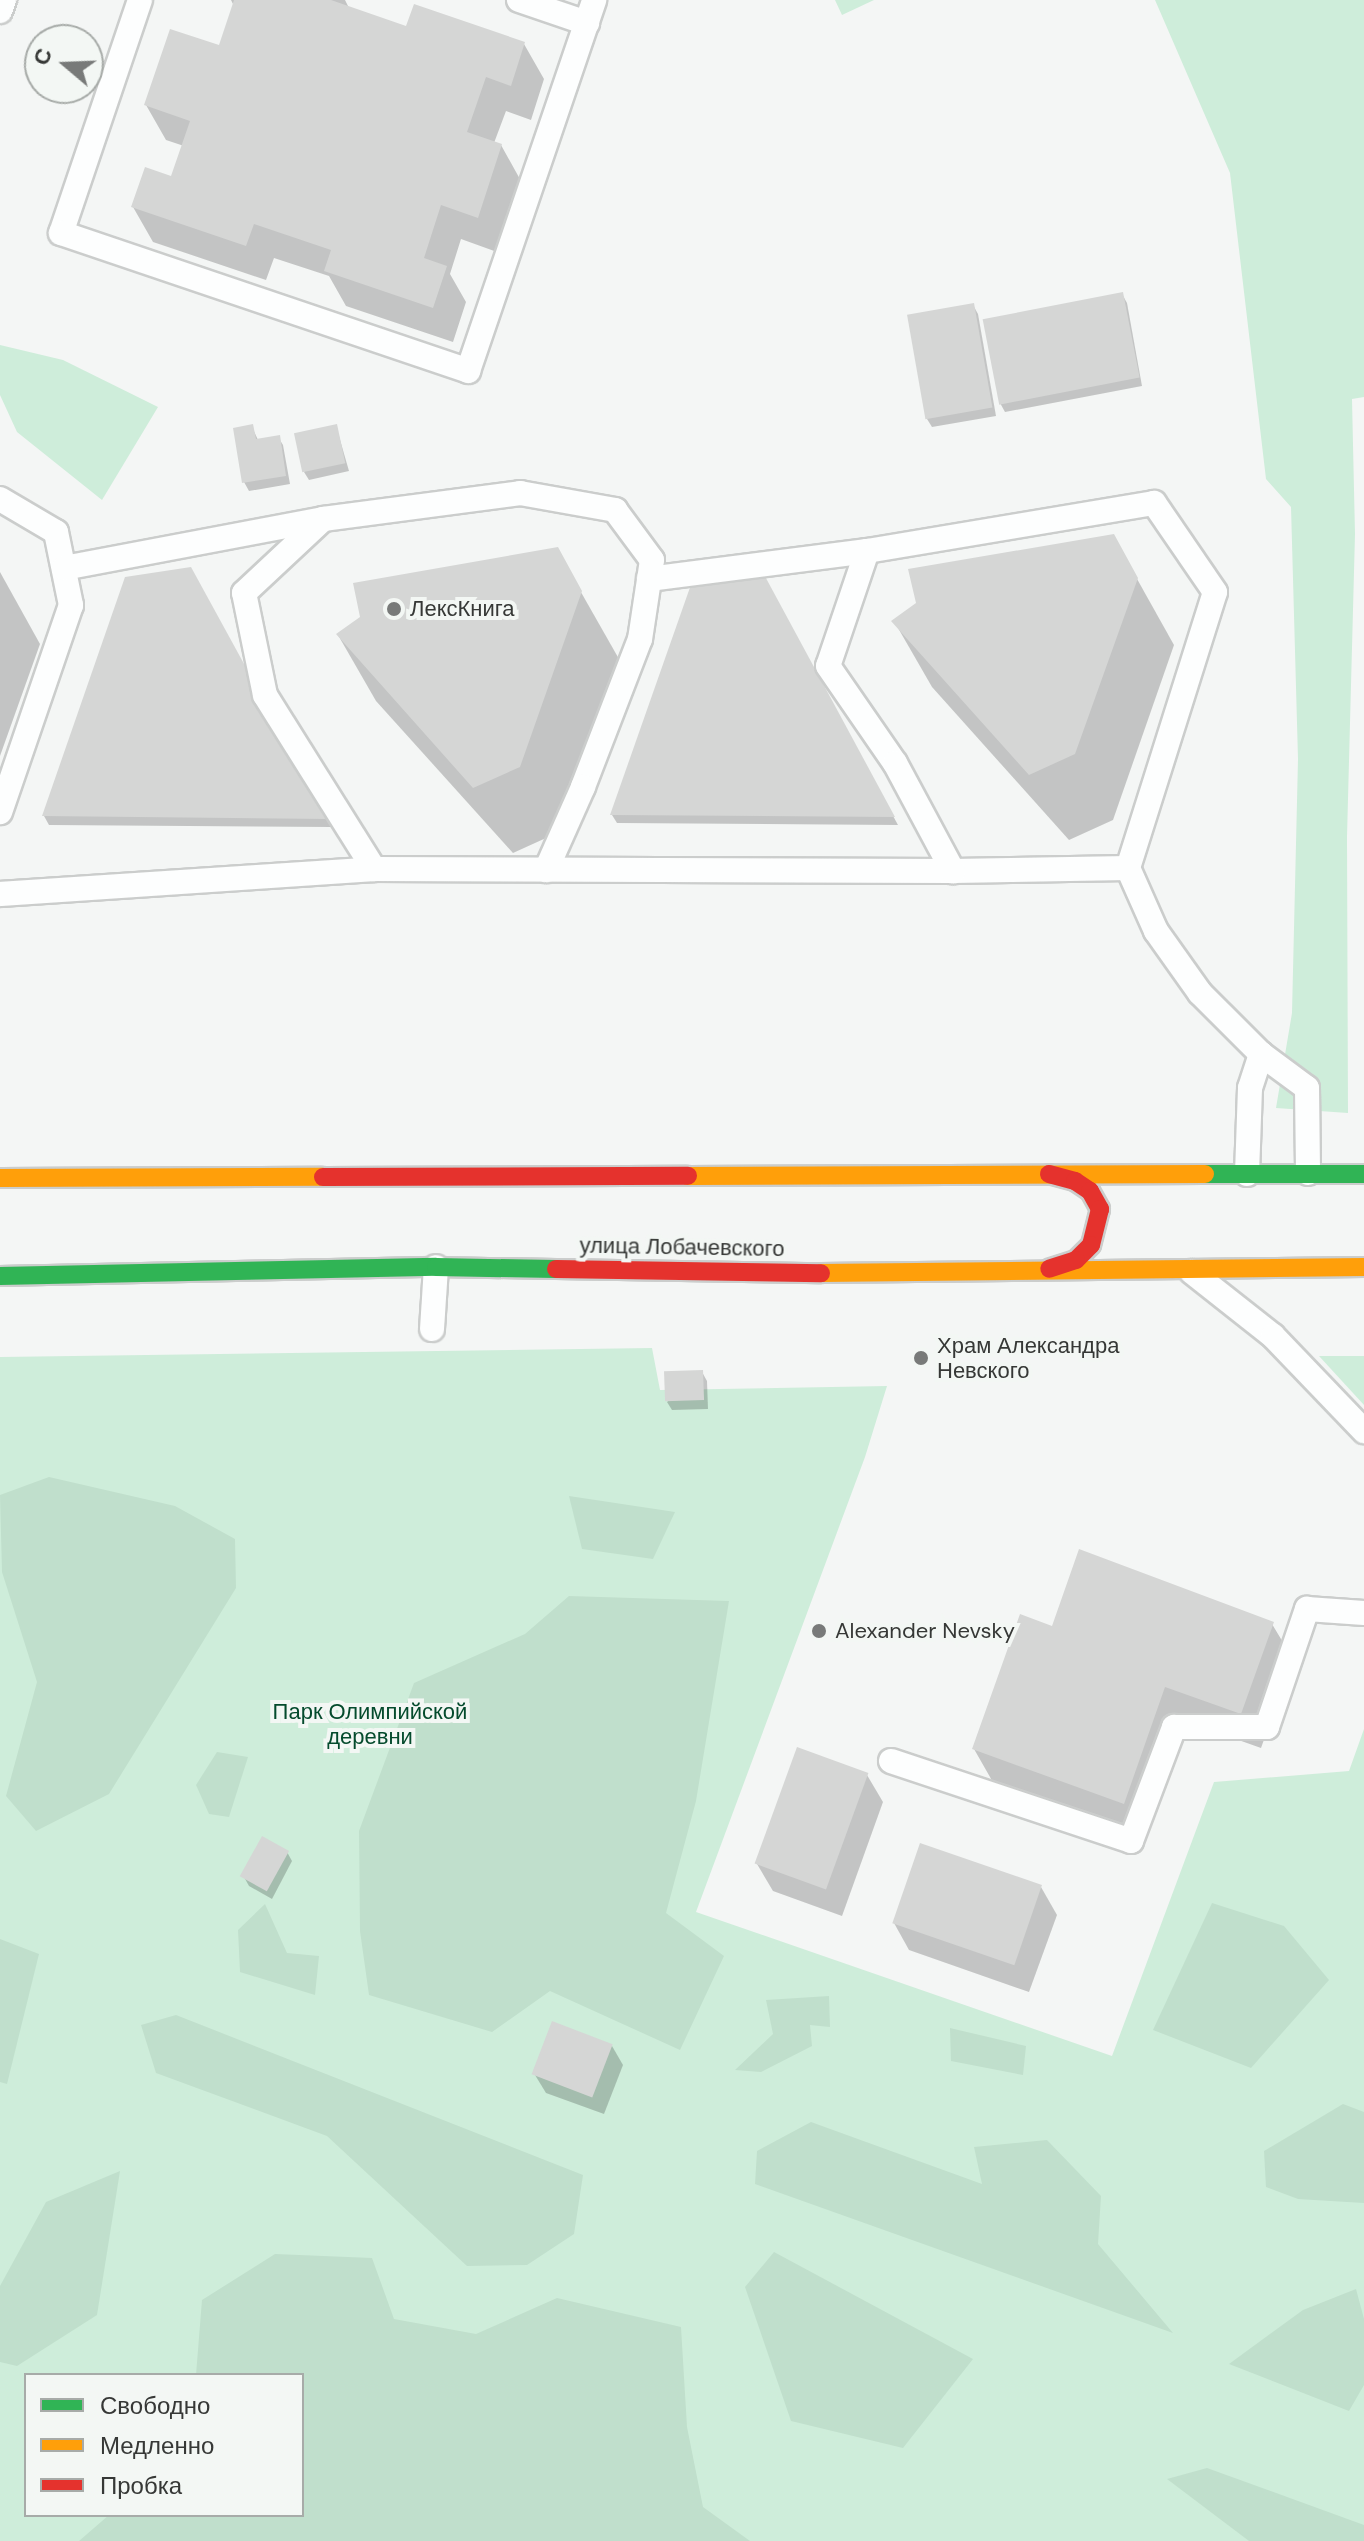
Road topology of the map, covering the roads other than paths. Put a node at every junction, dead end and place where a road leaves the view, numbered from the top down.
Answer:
1 (4, 0) edge
2 (140, 0) edge
3 (519, 0) edge
4 (0, 11) edge
5 (590, 12) edge
6 (0, 499) edge
7 (323, 519) junction
8 (867, 551) junction
9 (64, 568) junction
10 (649, 579) junction
11 (0, 812) edge
12 (1128, 868) junction
13 (374, 869) junction
14 (546, 870) junction
15 (953, 871) junction
16 (0, 894) edge
17 (1261, 1054) junction
18 (1308, 1173) junction
19 (1046, 1174) junction
20 (1247, 1174) junction
21 (1364, 1174) edge
22 (0, 1178) edge
23 (436, 1267) junction
24 (1364, 1267) edge
25 (1187, 1268) junction
26 (1049, 1269) junction
27 (0, 1276) edge
28 (432, 1329) dead end
29 (1364, 1431) edge
30 (1364, 1613) edge
31 (891, 1761) dead end

1 - 4 lane
2 - 5 lane
3 - 5 lane
6 - 9 lane
7 - 9 lane
7 - 10 lane
7 - 13 lane
8 - 10 lane
8 - 12 lane
8 - 15 lane
9 - 11 lane
10 - 14 lane
12 - 15 lane
12 - 17 lane
13 - 14 lane
13 - 16 lane
14 - 15 lane
17 - 18 lane
17 - 20 lane
18 - 20 main road
18 - 21 main road
19 - 20 main road
19 - 22 main road
19 - 26 main road
23 - 26 main road, улица Лобачевского
23 - 27 main road, улица Лобачевского
23 - 28 lane
24 - 25 main road, улица Лобачевского
25 - 26 main road, улица Лобачевского
25 - 29 lane
30 - 31 lane

